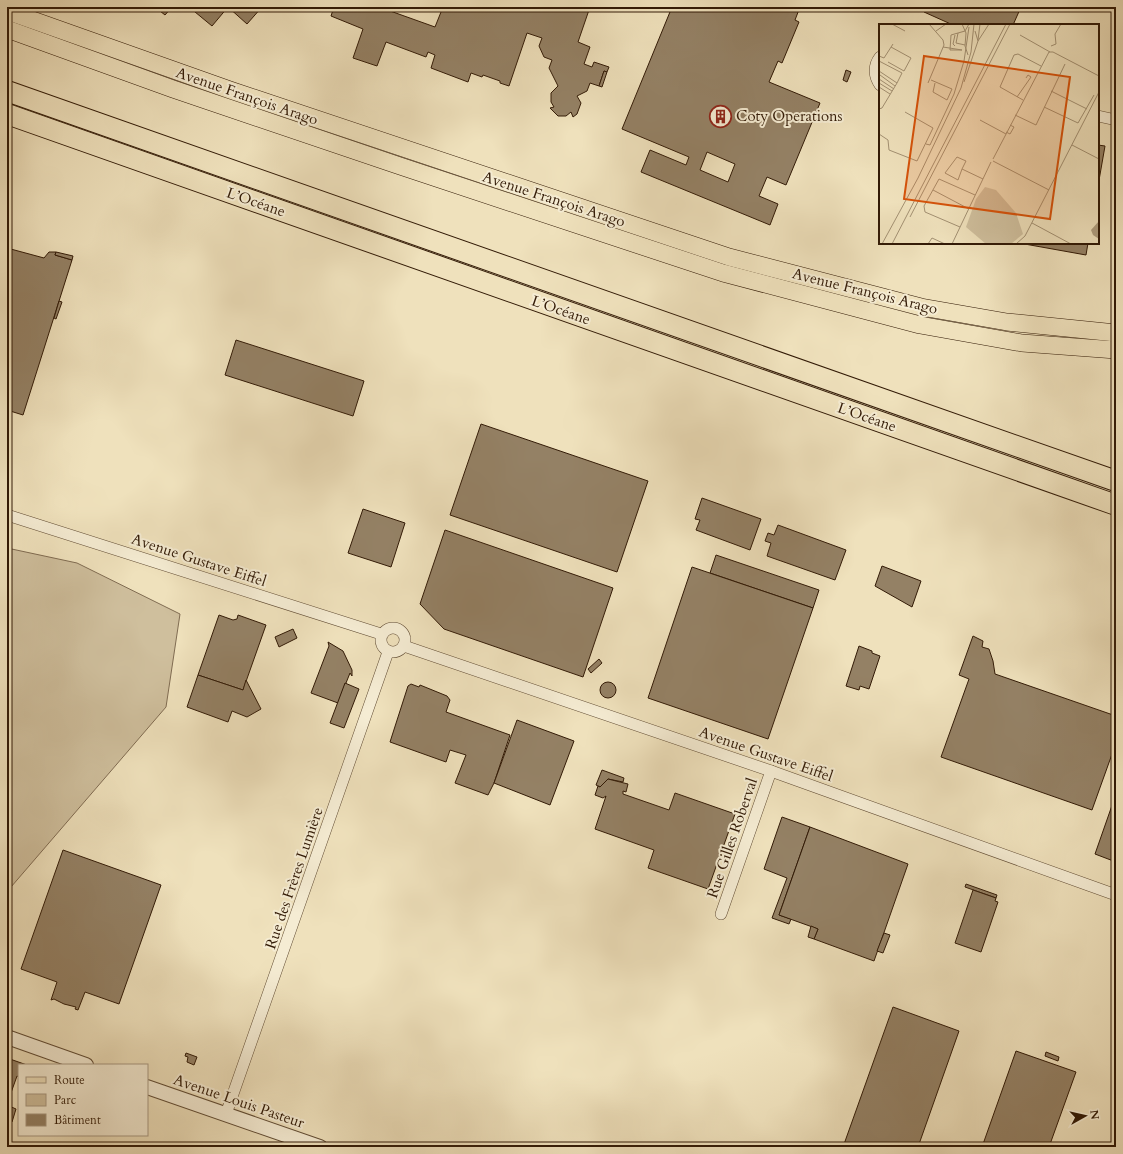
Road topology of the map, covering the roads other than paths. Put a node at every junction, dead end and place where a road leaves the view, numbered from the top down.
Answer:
1 (7, 11) edge
2 (7, 29) edge
3 (879, 59) edge
4 (879, 82) edge
5 (7, 91) edge
6 (7, 114) edge
7 (1099, 116) edge
8 (1116, 120) edge
9 (1116, 333) edge
10 (1116, 350) edge
11 (1116, 481) edge
12 (1116, 505) edge
13 (7, 515) edge
14 (381, 634) junction
15 (404, 646) junction
16 (388, 652) junction
17 (771, 771) junction
18 (1116, 896) edge
19 (721, 914) dead end
20 (7, 1037) edge
21 (83, 1064) edge
22 (148, 1087) edge
23 (226, 1114) junction
24 (320, 1147) edge

1 - 9 main road, Avenue François Arago
2 - 10 main road, Avenue François Arago
3 - 4 street
5 - 11 highway, L’Océane
6 - 12 highway, L’Océane
7 - 8 street
13 - 14 street, Avenue Gustave Eiffel
14 - 15 street
14 - 16 street
15 - 16 street
15 - 17 street, Avenue Gustave Eiffel
16 - 23 street, Rue des Frères Lumière
17 - 18 street, Avenue Gustave Eiffel
17 - 19 street, Rue Gilles Roberval
20 - 21 street
22 - 23 street, Avenue Louis Pasteur
23 - 24 street, Avenue Louis Pasteur

